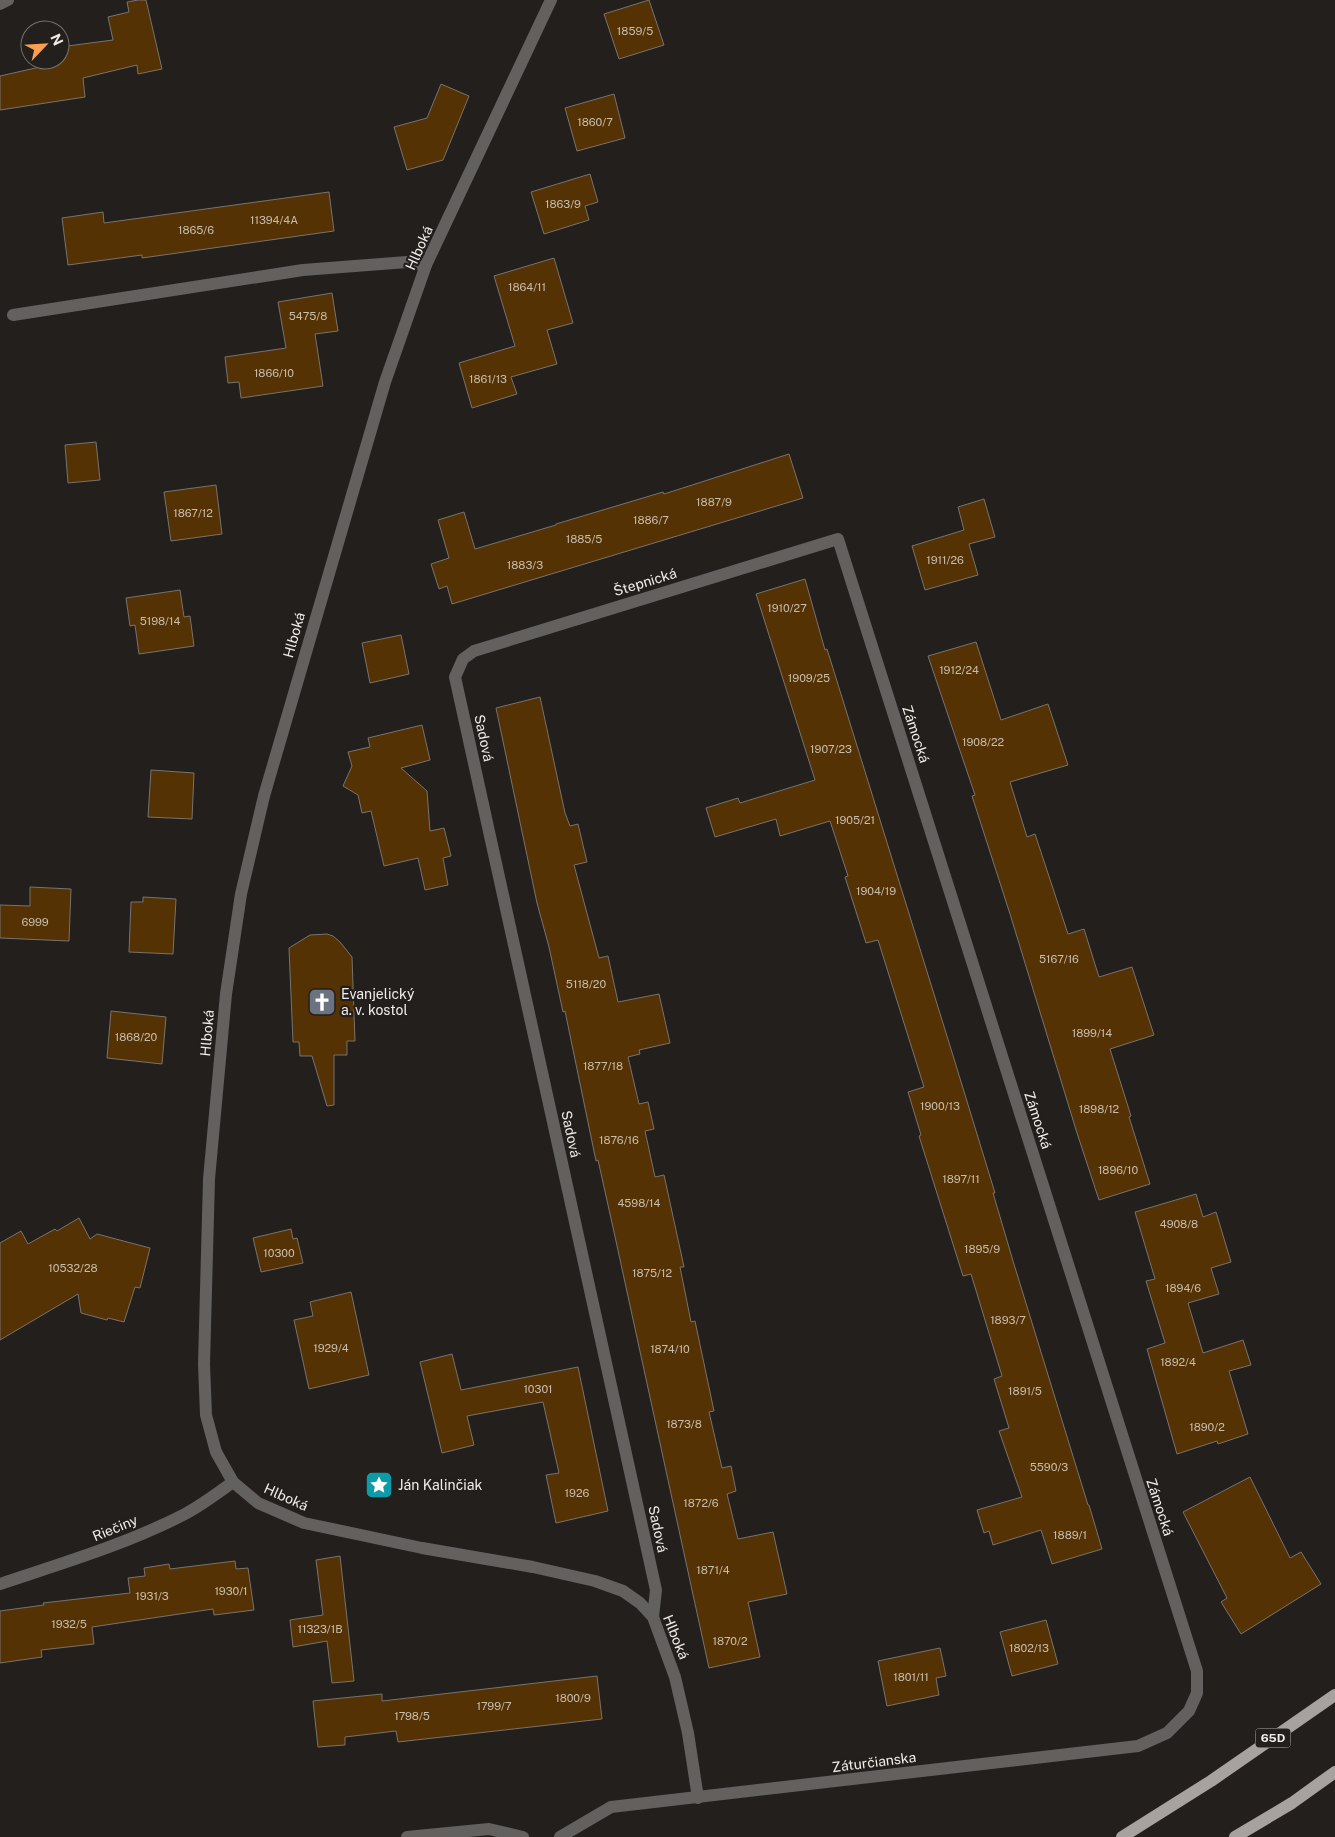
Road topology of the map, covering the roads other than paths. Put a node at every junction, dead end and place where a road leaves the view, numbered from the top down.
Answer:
1 (551, 0) edge
2 (426, 266) junction
3 (13, 315) dead end
4 (838, 538) joint
5 (463, 659) joint
6 (233, 1482) junction
7 (0, 1584) edge
8 (653, 1617) junction
9 (1335, 1695) edge
10 (1188, 1711) joint
11 (1335, 1772) edge
12 (698, 1798) junction
13 (407, 1837) edge
14 (523, 1837) edge
15 (560, 1837) edge
16 (1122, 1837) edge
17 (1235, 1837) edge

1 - 2 street, Hlboká
2 - 3 street
2 - 6 street, Hlboká
4 - 5 street, Štepnická
4 - 10 street, Zámocká
5 - 8 street, Sadová
6 - 7 street, Riečiny
6 - 8 street, Hlboká
8 - 12 street, Hlboká
9 - 16 main road, 65D
10 - 12 street, Záturčianska
11 - 17 main road
12 - 15 street, Záturčianska
13 - 14 street

